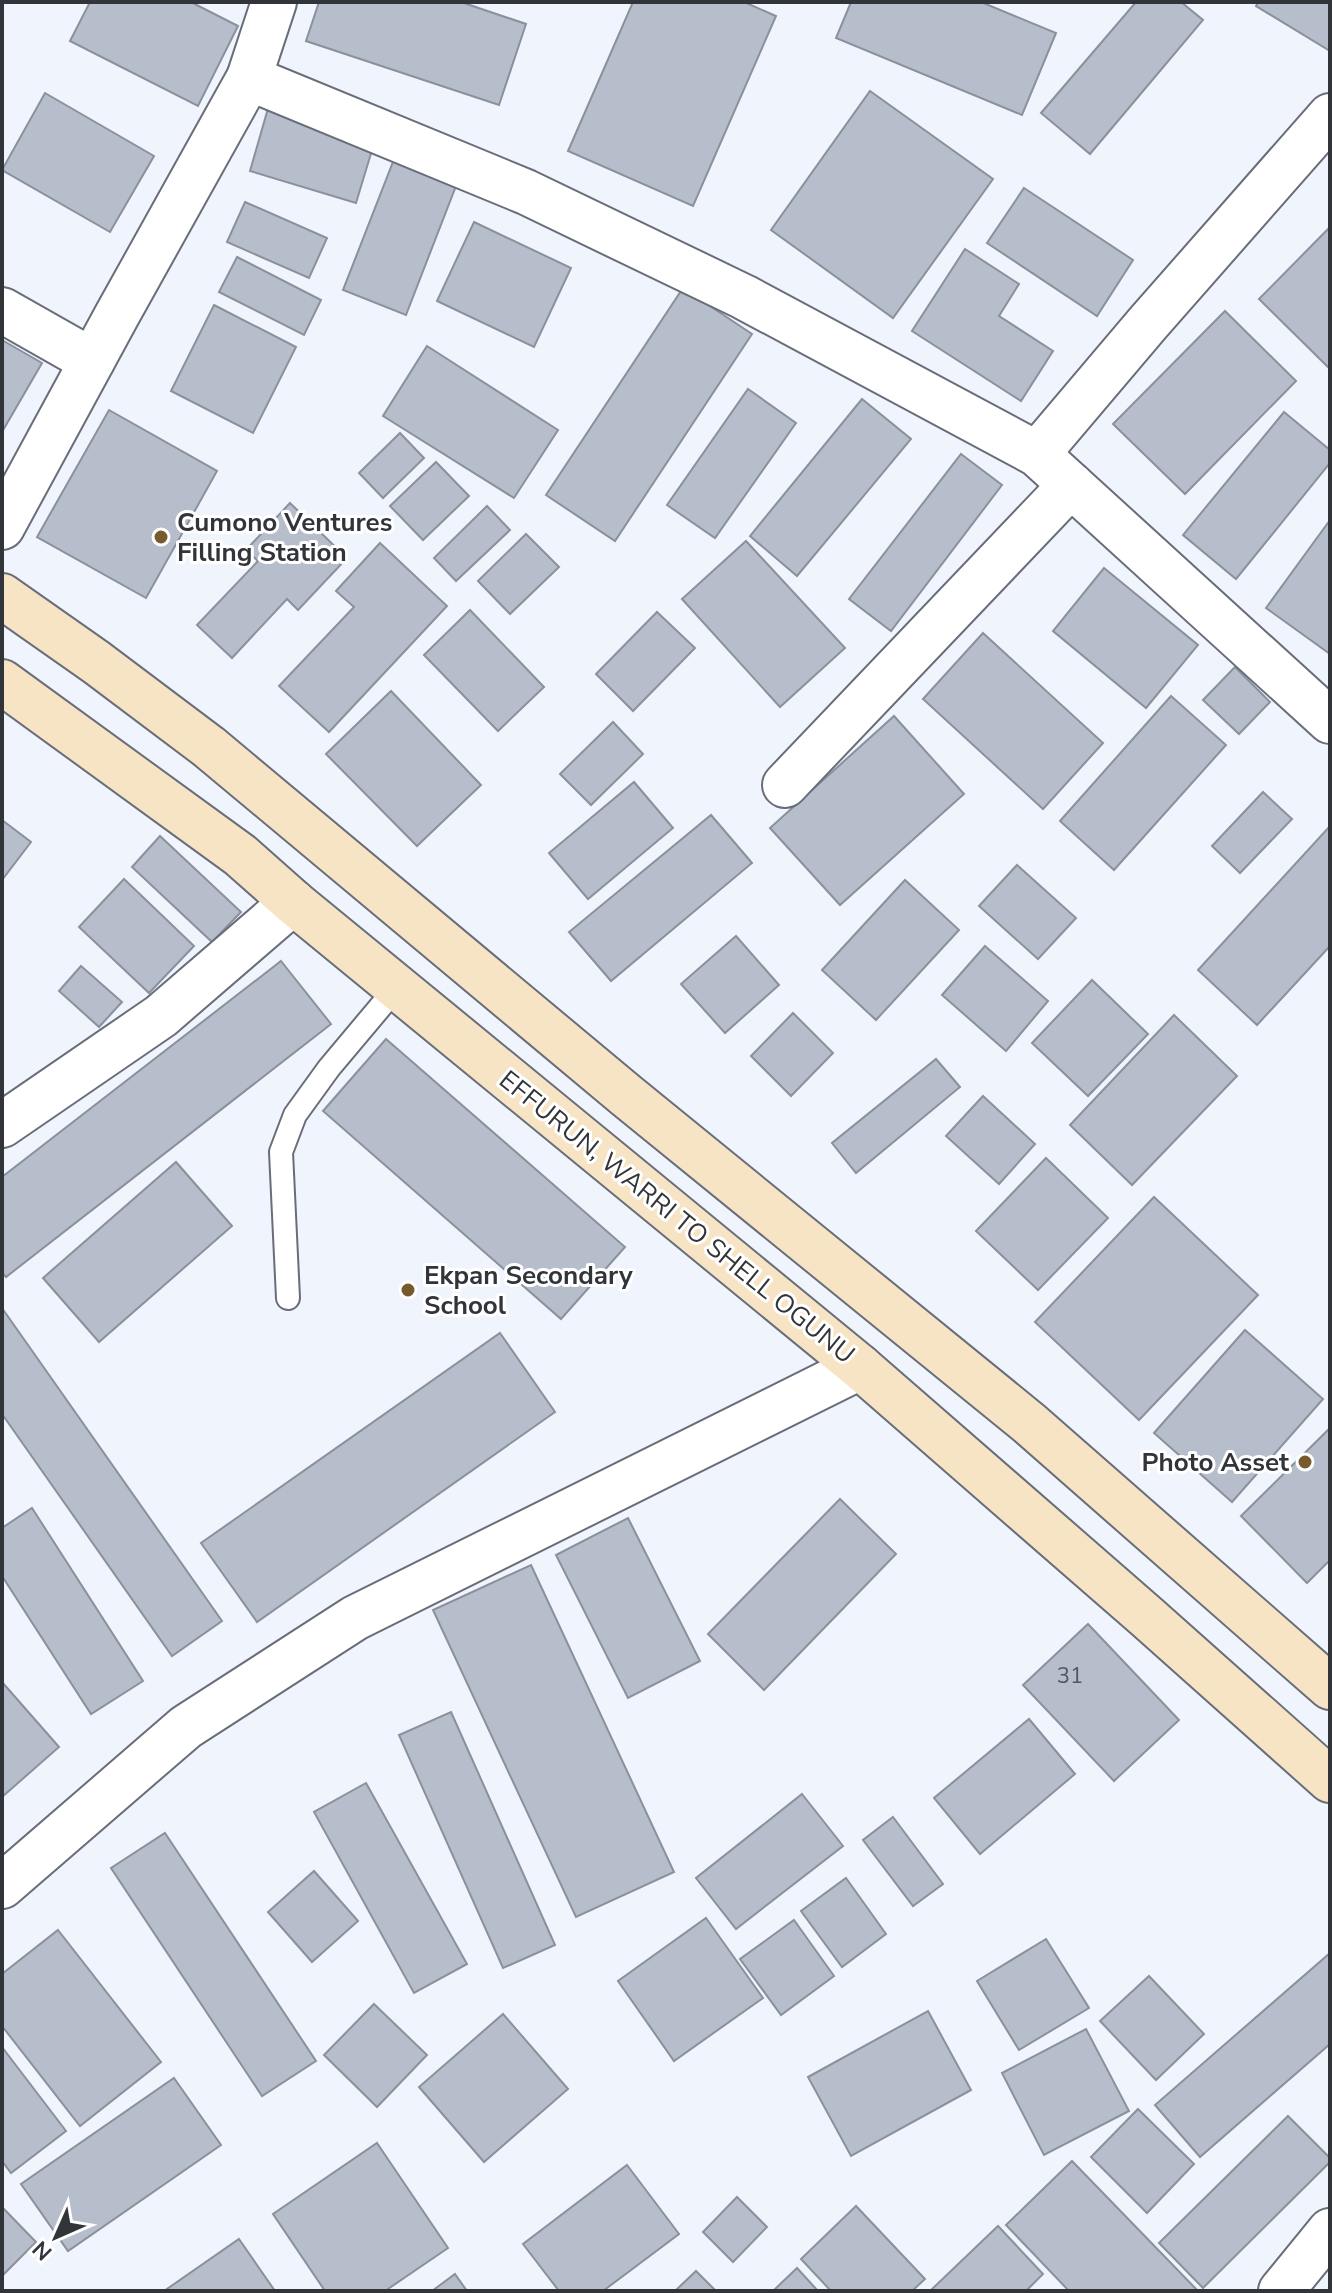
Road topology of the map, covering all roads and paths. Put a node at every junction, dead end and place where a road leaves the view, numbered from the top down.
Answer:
1 (274, 2) edge
2 (249, 78) junction
3 (1330, 116) edge
4 (2, 310) edge
5 (92, 361) junction
6 (1037, 454) junction
7 (1071, 485) junction
8 (2, 527) edge
9 (2, 596) edge
10 (2, 682) edge
11 (1330, 721) edge
12 (785, 785) dead end
13 (293, 902) junction
14 (397, 987) junction
15 (2, 1125) edge
16 (288, 1298) dead end
17 (860, 1367) junction
18 (1330, 1687) edge
19 (1330, 1780) edge
20 (2, 1886) edge
21 (1330, 2231) edge
22 (1281, 2291) edge

1 - 2 street
2 - 5 street
2 - 6 street
3 - 6 street
4 - 5 street
5 - 8 street
6 - 7 street
7 - 11 street
7 - 12 street
9 - 18 main road
10 - 13 main road, EFFURUN, WARRI TO SHELL OGUNU
13 - 14 main road, EFFURUN, WARRI TO SHELL OGUNU
13 - 15 street
14 - 16 lane
14 - 17 main road, EFFURUN, WARRI TO SHELL OGUNU
17 - 19 main road, EFFURUN, WARRI TO SHELL OGUNU
17 - 20 street
21 - 22 street

